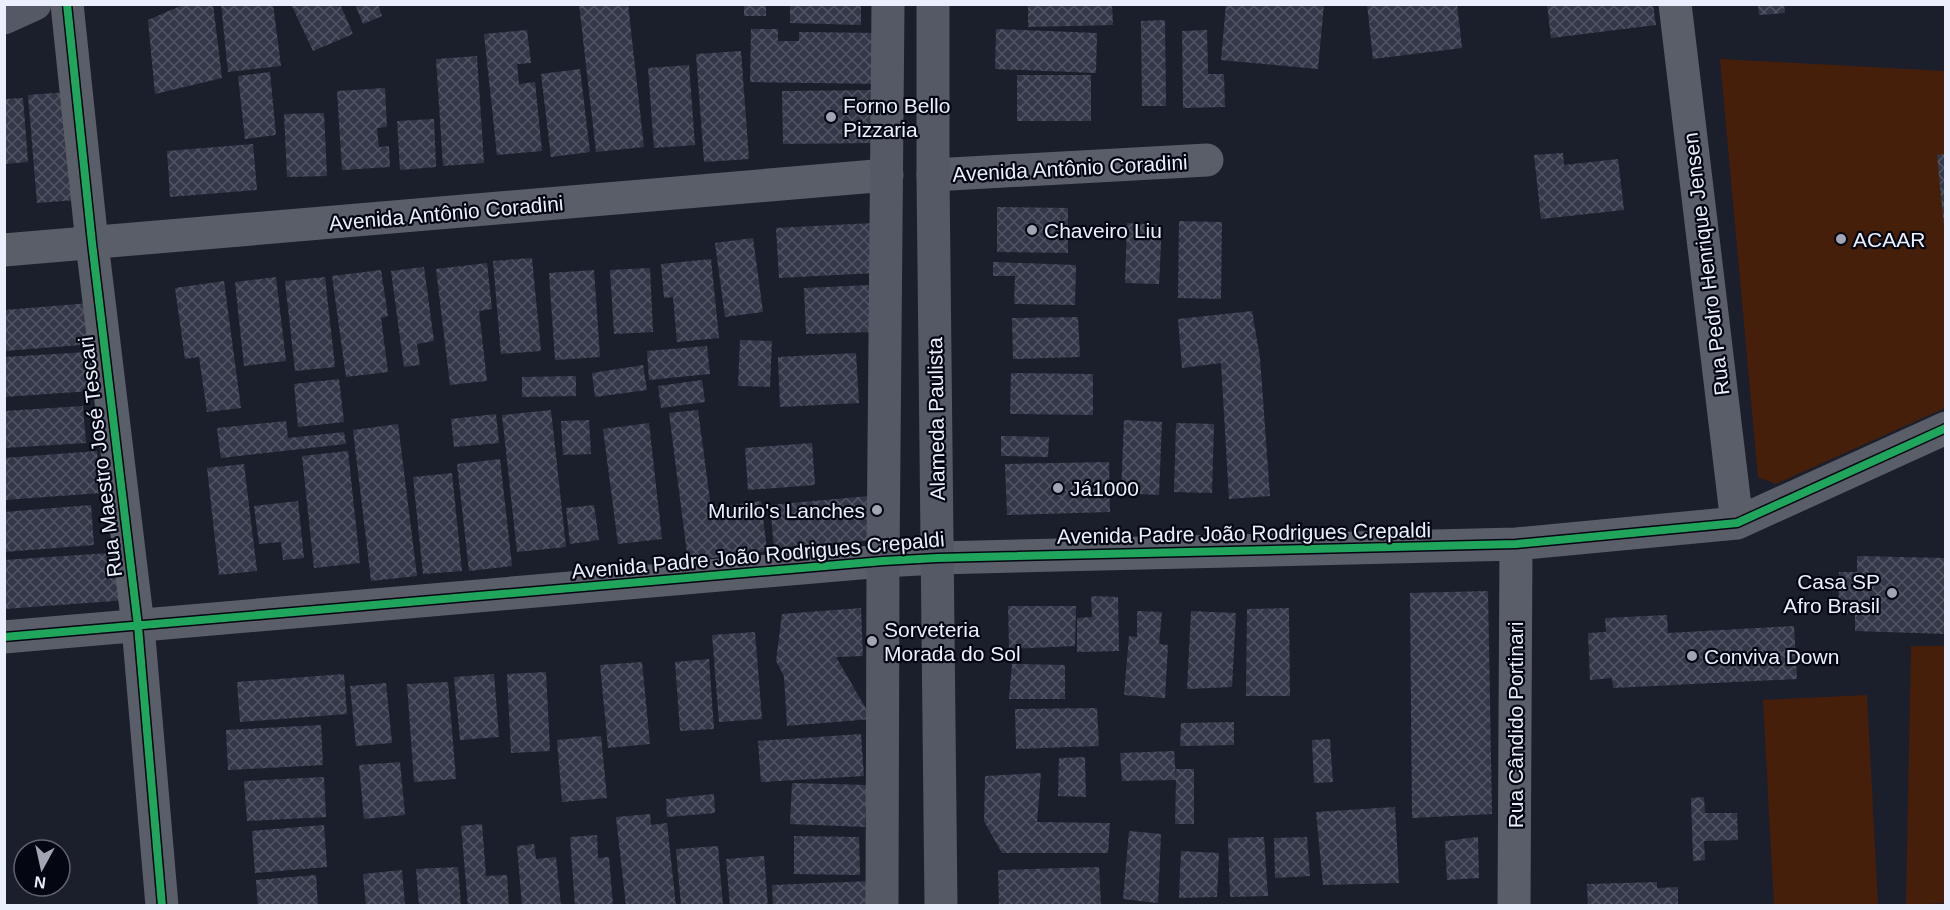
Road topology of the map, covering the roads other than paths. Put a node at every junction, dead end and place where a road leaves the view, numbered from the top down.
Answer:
1 (35, 4) edge
2 (67, 4) edge
3 (888, 4) edge
4 (933, 4) edge
5 (1675, 4) edge
6 (4, 18) edge
7 (1207, 160) dead end
8 (887, 175) junction
9 (933, 175) junction
10 (92, 243) junction
11 (4, 250) edge
12 (1946, 428) edge
13 (1737, 524) junction
14 (1516, 544) junction
15 (937, 558) junction
16 (883, 561) junction
17 (138, 626) junction
18 (4, 637) edge
19 (162, 906) edge
20 (882, 906) edge
21 (941, 906) edge
22 (1514, 906) edge

1 - 6 main road
2 - 10 street, Rua Maestro José Tescari
3 - 8 main road
4 - 9 main road, Alameda Paulista
5 - 13 street, Rua Pedro Henrique Jensen
7 - 9 street, Avenida Antônio Coradini
8 - 10 street, Avenida Antônio Coradini
8 - 16 main road
9 - 15 main road, Alameda Paulista
10 - 11 street, Avenida Antônio Coradini
10 - 17 street, Rua Maestro José Tescari
12 - 13 street, Avenida Padre João Rodrigues Crepaldi
13 - 14 street, Avenida Padre João Rodrigues Crepaldi
14 - 15 street, Avenida Padre João Rodrigues Crepaldi
14 - 22 street, Rua Cândido Portinari
15 - 16 street, Avenida Padre João Rodrigues Crepaldi
15 - 21 main road, Alameda Paulista
16 - 17 street, Avenida Padre João Rodrigues Crepaldi
16 - 20 main road
17 - 18 street, Avenida Padre João Rodrigues Crepaldi
17 - 19 street, Rua Maestro José Tescari

